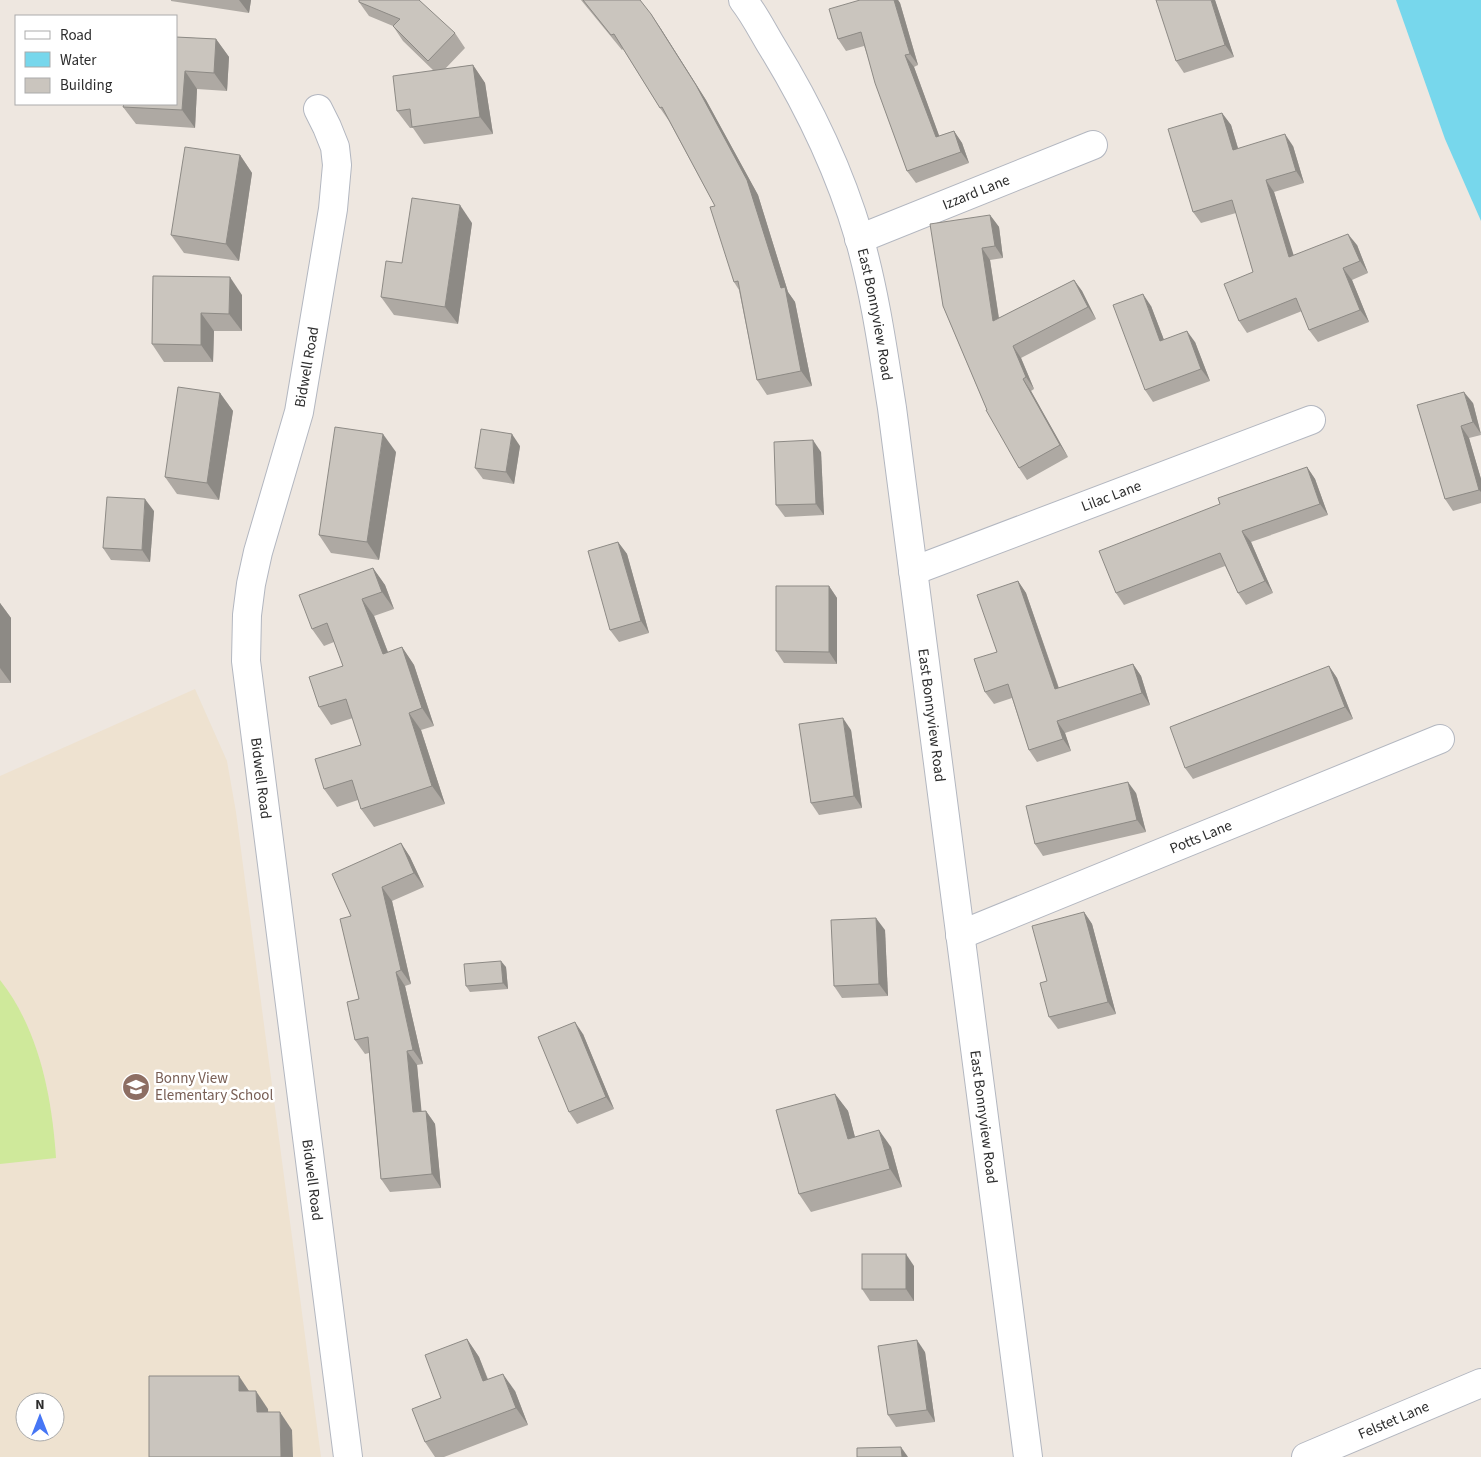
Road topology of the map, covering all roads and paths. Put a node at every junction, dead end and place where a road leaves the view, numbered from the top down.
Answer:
1 (743, 0) edge
2 (318, 109) dead end
3 (1093, 145) dead end
4 (859, 239) junction
5 (1311, 420) dead end
6 (913, 571) junction
7 (1440, 739) dead end
8 (960, 935) junction
9 (1481, 1383) edge
10 (348, 1457) edge
11 (1028, 1457) edge
12 (1306, 1457) edge

1 - 4 street, East Bonnyview Road
2 - 10 street, Bidwell Road
3 - 4 street, Izzard Lane
4 - 6 street, East Bonnyview Road
5 - 6 street, Lilac Lane
6 - 8 street, East Bonnyview Road
7 - 8 street, Potts Lane
8 - 11 street, East Bonnyview Road
9 - 12 street, Felstet Lane

